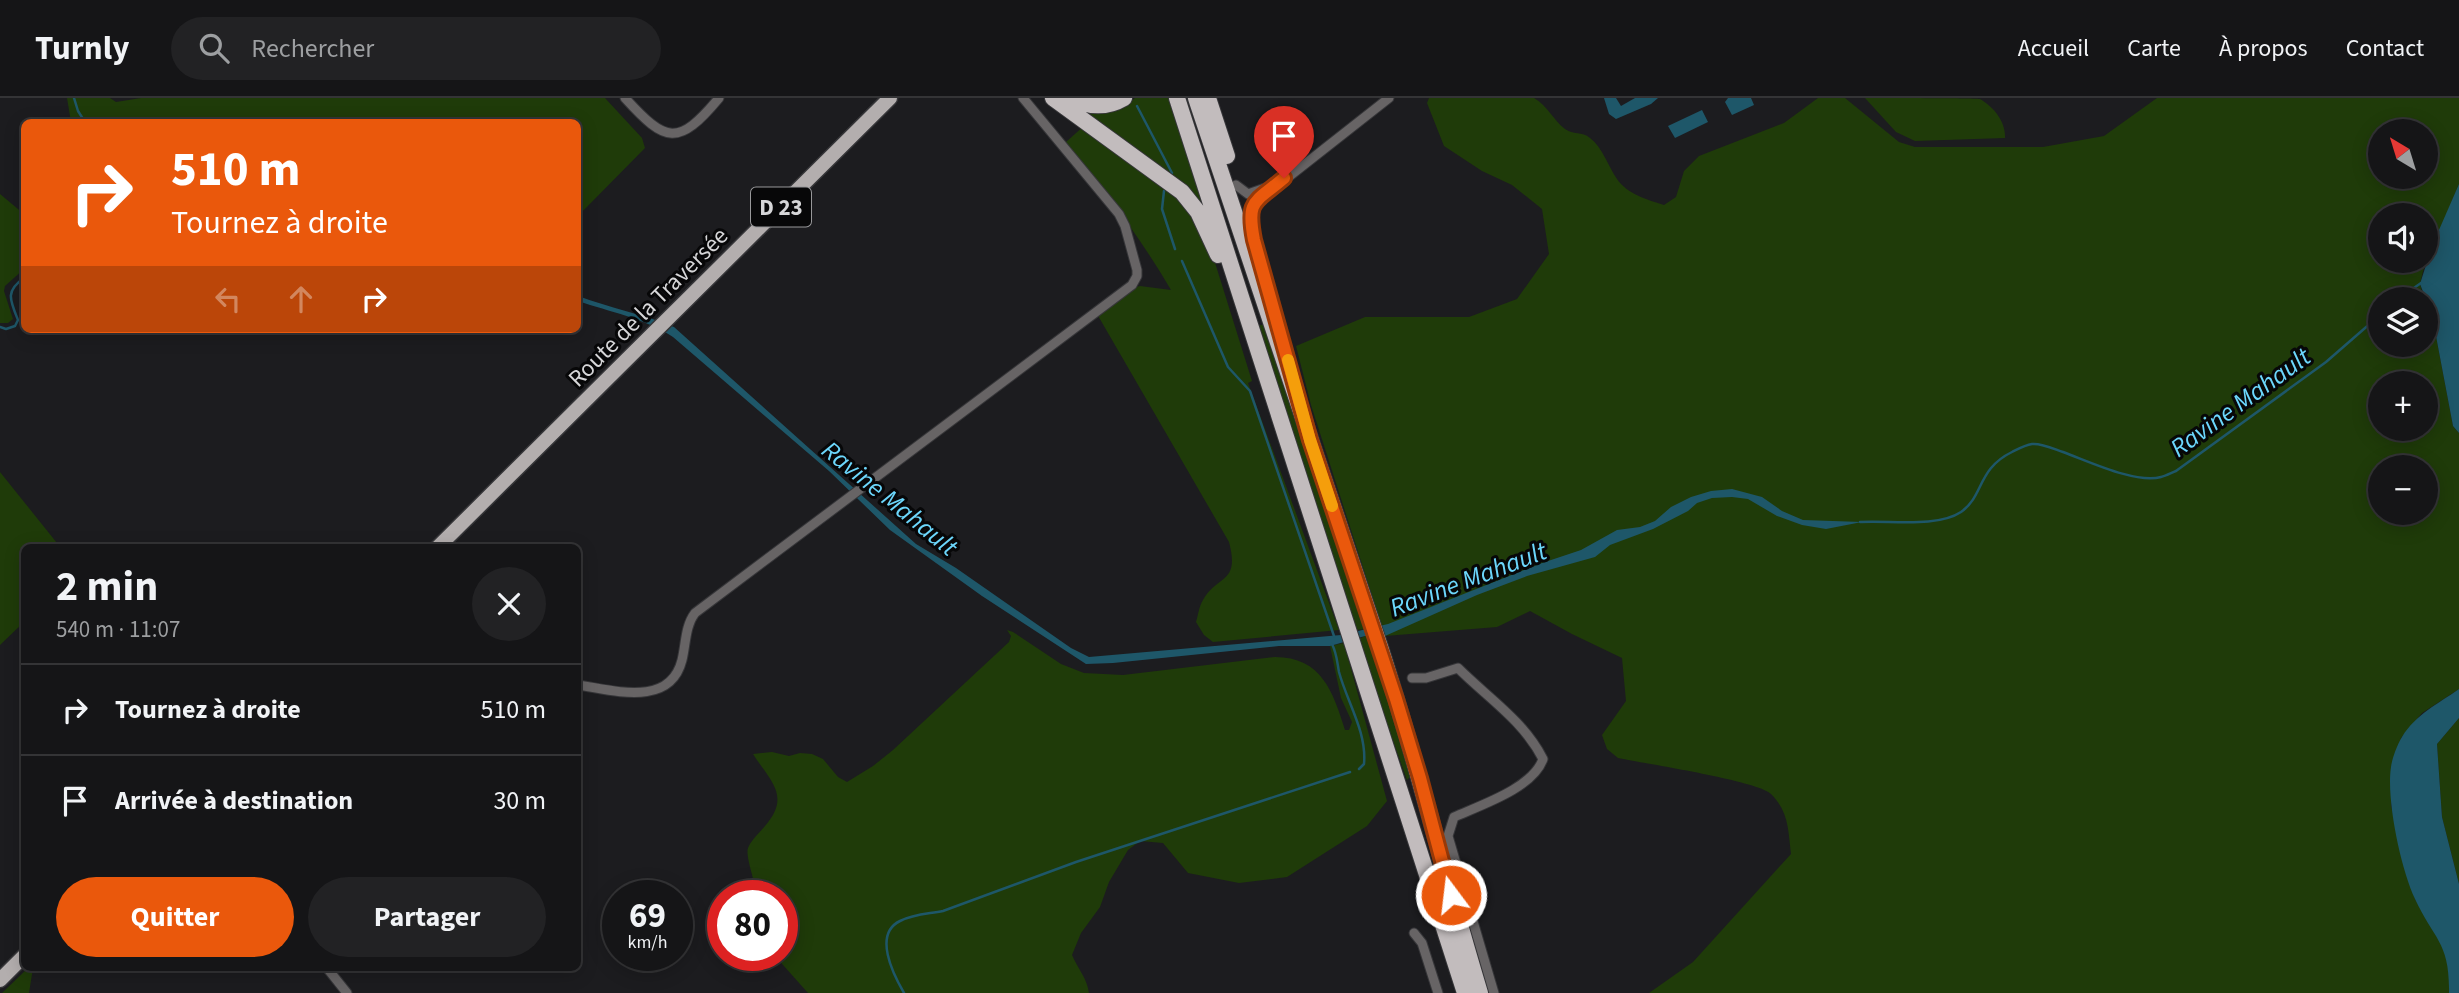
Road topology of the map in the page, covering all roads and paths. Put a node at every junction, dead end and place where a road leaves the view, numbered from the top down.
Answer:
1 (625, 98) edge
2 (719, 98) edge
3 (890, 98) edge
4 (1023, 98) edge
5 (1054, 98) edge
6 (1070, 98) edge
7 (1124, 98) edge
8 (1177, 98) edge
9 (1196, 98) edge
10 (1208, 98) edge
11 (1389, 98) edge
12 (1284, 178) junction
13 (1236, 185) junction
14 (1254, 240) junction
15 (1247, 321) junction
16 (1310, 440) junction
17 (441, 544) edge
18 (1412, 678) dead end
19 (581, 685) edge
20 (1414, 933) dead end
21 (21, 959) edge
22 (329, 971) edge
23 (0, 980) edge
24 (347, 993) edge
25 (1438, 993) edge
26 (1465, 993) edge
27 (1480, 993) edge
28 (1494, 993) edge

1 - 2 street
3 - 17 main road, Route de la Traversée / D 23
4 - 19 street
5 - 15 highway
6 - 7 highway
8 - 15 highway
9 - 16 highway
10 - 13 highway
11 - 12 street
12 - 13 street
12 - 14 street
13 - 14 highway
14 - 16 highway
15 - 26 highway
16 - 27 highway
18 - 28 street
20 - 25 street
21 - 23 main road
22 - 24 street

